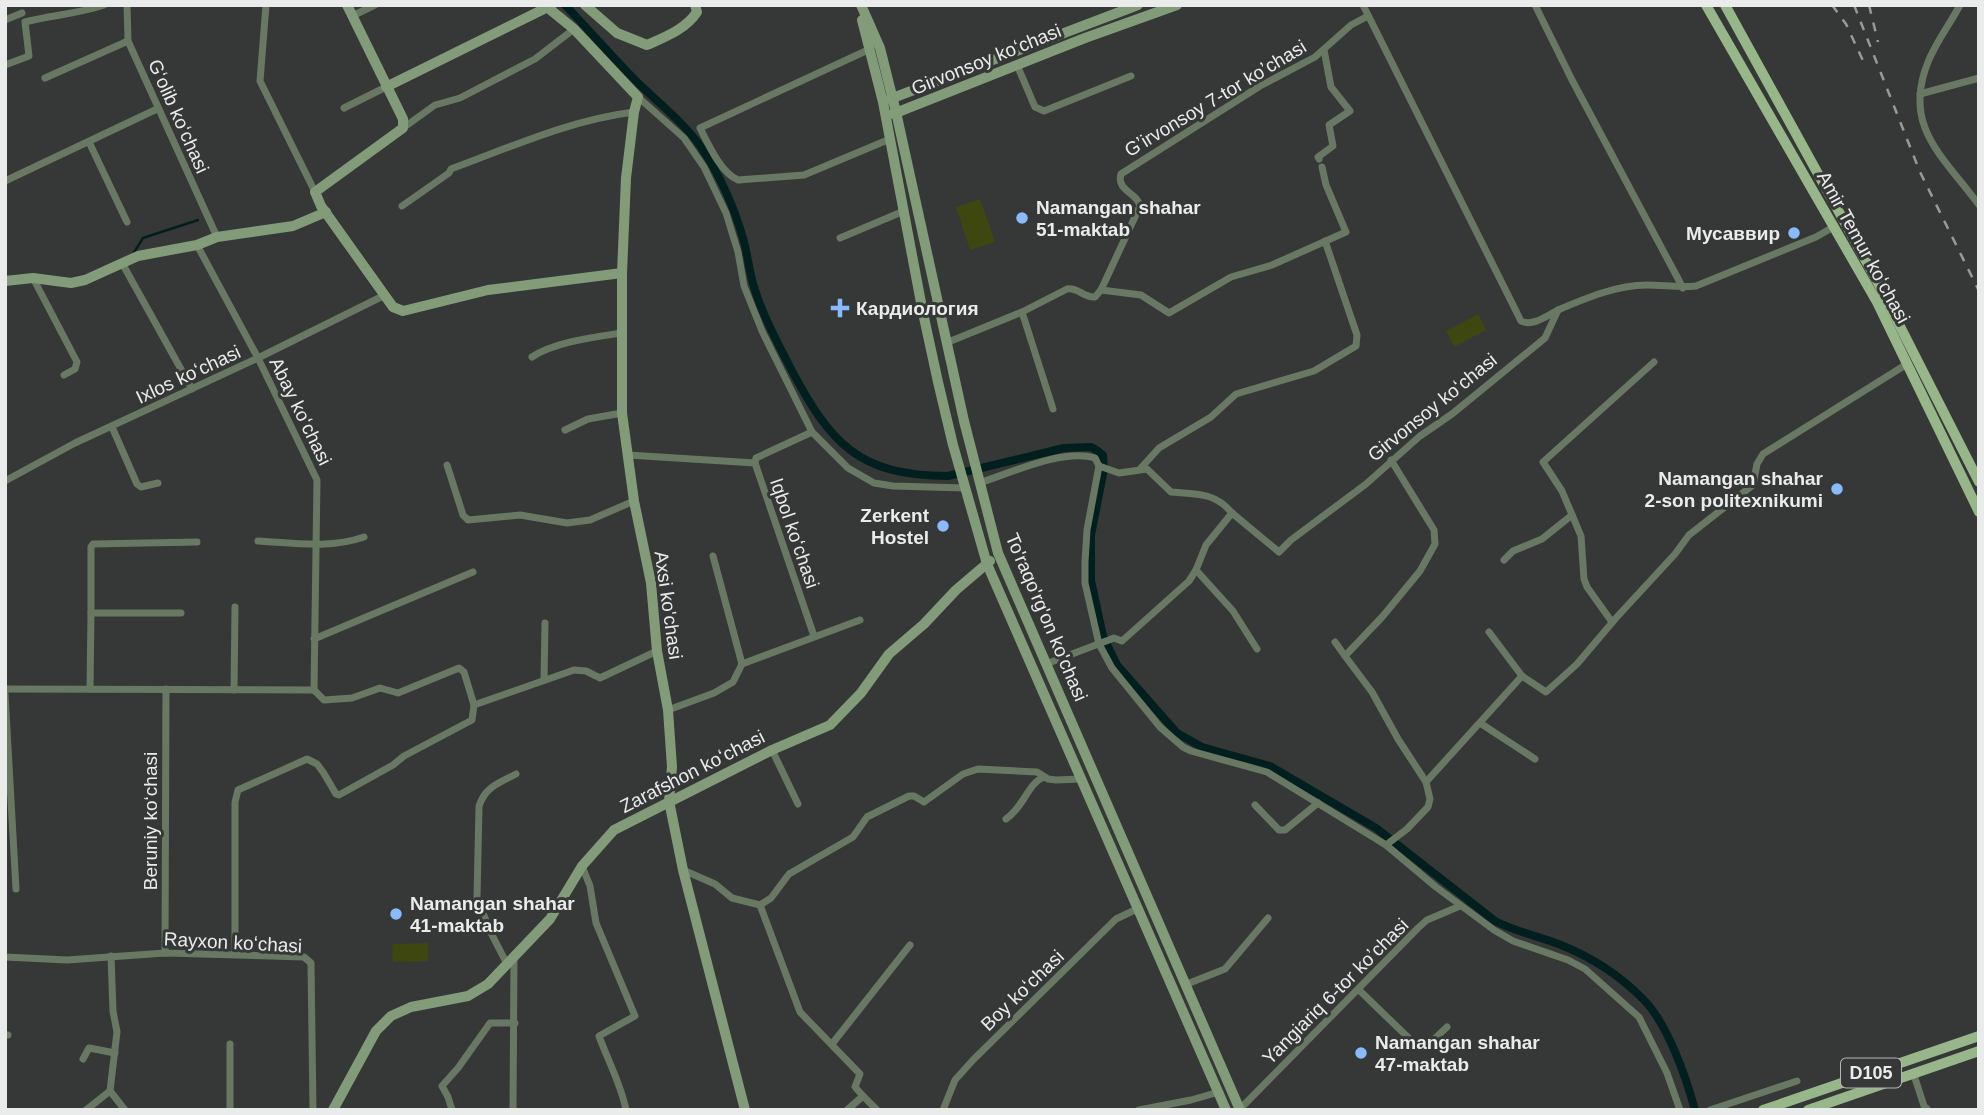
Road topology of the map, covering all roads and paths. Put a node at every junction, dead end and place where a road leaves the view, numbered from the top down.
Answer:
1 (127, 5) edge
2 (265, 5) edge
3 (347, 5) edge
4 (375, 5) edge
5 (585, 5) edge
6 (695, 5) edge
7 (859, 5) edge
8 (1137, 5) edge
9 (1177, 5) edge
10 (1363, 5) edge
11 (1535, 5) edge
12 (1706, 5) edge
13 (1725, 5) edge
14 (1960, 5) edge
15 (100, 6) edge
16 (549, 6) edge
17 (21, 9) edge
18 (352, 16) junction
19 (1368, 16) junction
20 (5, 20) edge
21 (25, 22) junction
22 (574, 29) junction
23 (128, 41) junction
24 (870, 49) junction
25 (1324, 50) junction
26 (5, 65) edge
27 (1017, 65) junction
28 (1131, 76) dead end
29 (45, 78) dead end
30 (1979, 78) edge
31 (386, 87) junction
32 (1920, 94) junction
33 (638, 97) junction
34 (888, 100) junction
35 (344, 108) dead end
36 (157, 109) junction
37 (634, 112) junction
38 (891, 114) junction
39 (1793, 125) junction
40 (403, 128) junction
41 (1779, 134) junction
42 (890, 139) junction
43 (89, 142) junction
44 (5, 181) edge
45 (315, 192) junction
46 (1979, 205) edge
47 (402, 206) dead end
48 (904, 211) junction
49 (326, 212) junction
50 (127, 222) dead end
51 (1835, 226) junction
52 (217, 237) junction
53 (840, 238) dead end
54 (1325, 241) junction
55 (197, 245) junction
56 (122, 263) junction
57 (622, 273) junction
58 (33, 278) junction
59 (5, 281) edge
60 (1683, 288) junction
61 (1101, 289) junction
62 (385, 295) junction
63 (1558, 310) junction
64 (1022, 312) junction
65 (621, 332) junction
66 (946, 343) junction
67 (532, 357) dead end
68 (258, 358) junction
69 (1654, 362) dead end
70 (1907, 364) junction
71 (64, 375) dead end
72 (191, 389) junction
73 (1053, 409) dead end
74 (622, 414) junction
75 (112, 427) junction
76 (565, 429) dead end
77 (813, 432) junction
78 (628, 455) junction
79 (1391, 460) junction
80 (755, 463) junction
81 (447, 465) dead end
82 (1099, 466) junction
83 (1140, 469) junction
84 (5, 481) edge
85 (1979, 482) edge
86 (979, 483) junction
87 (158, 484) dead end
88 (965, 488) junction
89 (634, 501) junction
90 (1979, 512) edge
91 (1232, 513) junction
92 (1572, 515) junction
93 (364, 537) dead end
94 (258, 541) dead end
95 (197, 542) dead end
96 (315, 545) junction
97 (998, 553) junction
98 (713, 556) dead end
99 (1504, 559) dead end
100 (987, 564) junction
101 (1196, 570) junction
102 (473, 572) dead end
103 (235, 607) dead end
104 (91, 613) junction
105 (181, 613) dead end
106 (860, 620) dead end
107 (1612, 622) junction
108 (545, 623) dead end
109 (1489, 632) dead end
110 (814, 636) junction
111 (314, 639) junction
112 (1335, 642) dead end
113 (1103, 643) junction
114 (1257, 649) dead end
115 (657, 651) junction
116 (1345, 656) junction
117 (741, 664) junction
118 (1046, 664) junction
119 (1522, 676) junction
120 (544, 680) junction
121 (5, 689) edge
122 (90, 689) junction
123 (166, 689) junction
124 (234, 690) junction
125 (314, 690) junction
126 (5, 694) edge
127 (474, 705) junction
128 (668, 710) junction
129 (1480, 723) junction
130 (772, 750) junction
131 (1535, 759) dead end
132 (516, 775) dead end
133 (1044, 777) junction
134 (1081, 779) junction
135 (1426, 782) junction
136 (669, 801) junction
137 (1318, 803) junction
138 (798, 804) dead end
139 (1255, 806) dead end
140 (1006, 819) dead end
141 (1388, 844) junction
142 (582, 866) junction
143 (683, 870) junction
144 (16, 889) dead end
145 (760, 905) junction
146 (1460, 906) junction
147 (1139, 908) junction
148 (1268, 918) dead end
149 (910, 945) dead end
150 (165, 953) junction
151 (235, 954) junction
152 (514, 955) junction
153 (111, 956) junction
154 (5, 957) edge
155 (507, 964) junction
156 (1187, 984) junction
157 (1359, 990) junction
158 (515, 1023) junction
159 (1447, 1027) dead end
160 (1979, 1036) edge
161 (230, 1044) dead end
162 (832, 1044) junction
163 (1979, 1051) edge
164 (116, 1053) junction
165 (83, 1059) dead end
166 (1912, 1072) junction
167 (1797, 1081) dead end
168 (110, 1091) junction
169 (1219, 1092) junction
170 (1803, 1095) junction
171 (863, 1096) junction
172 (1925, 1108) edge
173 (1240, 1109) edge
174 (86, 1110) edge
175 (125, 1110) edge
176 (230, 1110) edge
177 (313, 1110) edge
178 (332, 1110) edge
179 (452, 1110) edge
180 (513, 1110) edge
181 (626, 1110) edge
182 (745, 1110) edge
183 (847, 1110) edge
184 (877, 1110) edge
185 (943, 1110) edge
186 (1139, 1110) edge
187 (1226, 1110) edge
188 (1680, 1110) edge
189 (1710, 1110) edge
190 (1763, 1110) edge
191 (1806, 1110) edge

1 - 23 street, Gʻolib koʻchasi
2 - 45 street
3 - 18 street
4 - 18 street
5 - 6 street
7 - 24 street
7 - 34 street
8 - 34 street, Girvonsoy koʻchasi
9 - 27 street, Girvonsoy koʻchasi
10 - 19 street
11 - 60 street
12 - 41 main road, Amir Temur koʻchasi
13 - 39 main road, Amir Temur koʻchasi
14 - 32 street
15 - 21 street
16 - 22 street
16 - 31 street
17 - 20 street
17 - 21 street
18 - 31 street
19 - 25 street, Gʼirvonsoy 7-tor koʼchasi
19 - 63 street
21 - 26 street
22 - 33 street
22 - 40 street
23 - 29 street
23 - 36 street, Gʻolib koʻchasi
24 - 34 street
24 - 42 street
25 - 54 street
25 - 61 street, Gʼirvonsoy 7-tor koʼchasi
27 - 28 street
27 - 38 street, Girvonsoy koʻchasi
30 - 32 street
31 - 35 street
31 - 40 street
32 - 46 street
33 - 37 street, Axsi ko'chasi
33 - 77 street
34 - 38 street
36 - 43 street
36 - 52 street, Gʻolib koʻchasi
37 - 47 street
37 - 57 street, Axsi ko'chasi
38 - 42 street, To'raqo'rg'on ko'chasi
38 - 66 street, To'raqo'rg'on ko'chasi
39 - 41 main road
39 - 85 main road, Amir Temur koʻchasi
40 - 45 street
41 - 51 main road, Amir Temur koʻchasi
42 - 48 street, To'raqo'rg'on ko'chasi
43 - 44 street
43 - 50 street
45 - 49 street
48 - 53 street
48 - 88 street, To'raqo'rg'on ko'chasi
49 - 52 street
49 - 62 street
51 - 60 street
51 - 70 main road, Amir Temur koʻchasi
52 - 55 street
54 - 61 street
54 - 83 street
55 - 56 street
55 - 68 street, Abay koʻchasi
56 - 58 street
56 - 72 street
57 - 62 street
57 - 65 street, Axsi ko'chasi
58 - 59 street
58 - 71 street
60 - 63 street
61 - 64 street
62 - 68 street, Ixlos koʻchasi
63 - 79 street, Girvonsoy koʻchasi
64 - 66 street
64 - 73 street
65 - 67 street
65 - 74 street, Axsi ko'chasi
66 - 86 street, To'raqo'rg'on ko'chasi
68 - 72 street, Ixlos koʻchasi
68 - 96 street, Abay koʻchasi
69 - 92 street
70 - 90 main road, Amir Temur koʻchasi
70 - 107 street
72 - 75 street, Ixlos koʻchasi
74 - 76 street
74 - 78 street, Axsi ko'chasi
75 - 84 street, Ixlos koʻchasi
75 - 87 street
77 - 80 street, Iqbol koʻchasi
77 - 88 street
78 - 80 street
78 - 89 street, Axsi ko'chasi
79 - 91 street, Girvonsoy koʻchasi
79 - 116 street
80 - 110 street, Iqbol koʻchasi
81 - 89 street
82 - 83 street
82 - 86 street
82 - 113 street
83 - 91 street
86 - 97 street, To'raqo'rg'on ko'chasi
88 - 100 street, To'raqo'rg'on ko'chasi
89 - 115 street, Axsi ko'chasi
91 - 101 street
92 - 99 street
92 - 107 street
93 - 96 street
94 - 96 street
95 - 104 street
96 - 111 street, Abay koʻchasi
97 - 100 street, Zarafshon koʻchasi
97 - 118 street, To'raqo'rg'on ko'chasi
98 - 117 street
100 - 130 street, Zarafshon koʻchasi
100 - 134 street, To'raqo'rg'on ko'chasi
101 - 113 street
101 - 114 street
102 - 111 street
103 - 124 street
104 - 105 street
104 - 122 street
106 - 110 street
107 - 119 street
108 - 120 street
109 - 119 street
110 - 117 street
111 - 125 street, Abay koʻchasi
112 - 116 street
113 - 118 street
113 - 137 street
115 - 120 street
115 - 128 street, Axsi ko'chasi
116 - 135 street
117 - 128 street
118 - 156 street, To'raqo'rg'on ko'chasi
119 - 129 street
120 - 127 street
121 - 122 street
122 - 123 street
123 - 124 street
123 - 150 street, Beruniy koʻchasi
124 - 125 street
125 - 127 street
126 - 144 street
127 - 151 street
128 - 136 street, Axsi ko'chasi
129 - 131 street
129 - 135 street
130 - 136 street, Zarafshon koʻchasi
130 - 138 street
132 - 155 street
133 - 134 street
133 - 140 street
133 - 145 street
134 - 147 street, To'raqo'rg'on ko'chasi
135 - 141 street
136 - 142 street, Zarafshon koʻchasi
136 - 143 street, Axsi ko'chasi
137 - 139 street
137 - 141 street
141 - 146 street
142 - 152 street, Zarafshon koʻchasi
142 - 181 street
143 - 145 street
143 - 182 street, Axsi ko'chasi
145 - 162 street
146 - 157 street, Yangiаriq 6-tor koʼchasi
146 - 188 street
147 - 169 street, To'raqo'rg'on ko'chasi
147 - 185 street, Boy koʻchasi
148 - 156 street
149 - 162 street
150 - 151 street, Rayxon koʻchasi
150 - 153 street, Rayxon koʻchasi
151 - 177 street, Rayxon koʻchasi
152 - 155 street, Zarafshon koʻchasi
152 - 158 street
153 - 154 street, Rayxon koʻchasi
153 - 164 street
155 - 178 street, Zarafshon koʻchasi
156 - 173 street, To'raqo'rg'on ko'chasi
157 - 159 street
157 - 173 street, Yangiаriq 6-tor koʼchasi
158 - 179 street
158 - 180 street
160 - 170 main road, D105
161 - 176 street
162 - 171 street
163 - 166 main road, D105
164 - 165 street
164 - 168 street
166 - 172 street
166 - 191 main road, D105
167 - 189 street
168 - 174 street
168 - 175 street
169 - 186 street
169 - 187 street, To'raqo'rg'on ko'chasi
170 - 190 main road, D105
170 - 191 street
171 - 183 street
171 - 184 street

